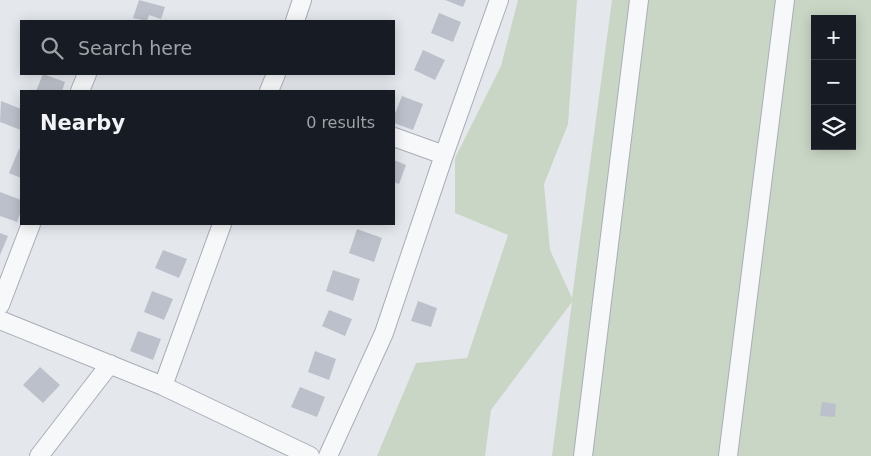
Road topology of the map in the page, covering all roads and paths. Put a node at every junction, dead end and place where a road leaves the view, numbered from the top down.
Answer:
1 (302, 0) edge
2 (499, 0) edge
3 (639, 0) edge
4 (785, 0) edge
5 (295, 20) edge
6 (87, 75) edge
7 (276, 75) edge
8 (80, 90) edge
9 (269, 90) edge
10 (395, 137) edge
11 (444, 155) junction
12 (31, 225) edge
13 (222, 225) edge
14 (0, 305) edge
15 (0, 320) edge
16 (110, 364) junction
17 (163, 386) junction
18 (39, 456) edge
19 (310, 456) edge
20 (328, 456) edge
21 (583, 456) edge
22 (728, 456) edge

1 - 5 lane
2 - 11 lane
3 - 21 lane
4 - 22 lane
6 - 8 lane
7 - 9 lane
10 - 11 lane
11 - 20 lane
12 - 14 lane
13 - 17 lane
15 - 16 lane
16 - 17 lane
16 - 18 lane
17 - 19 lane

